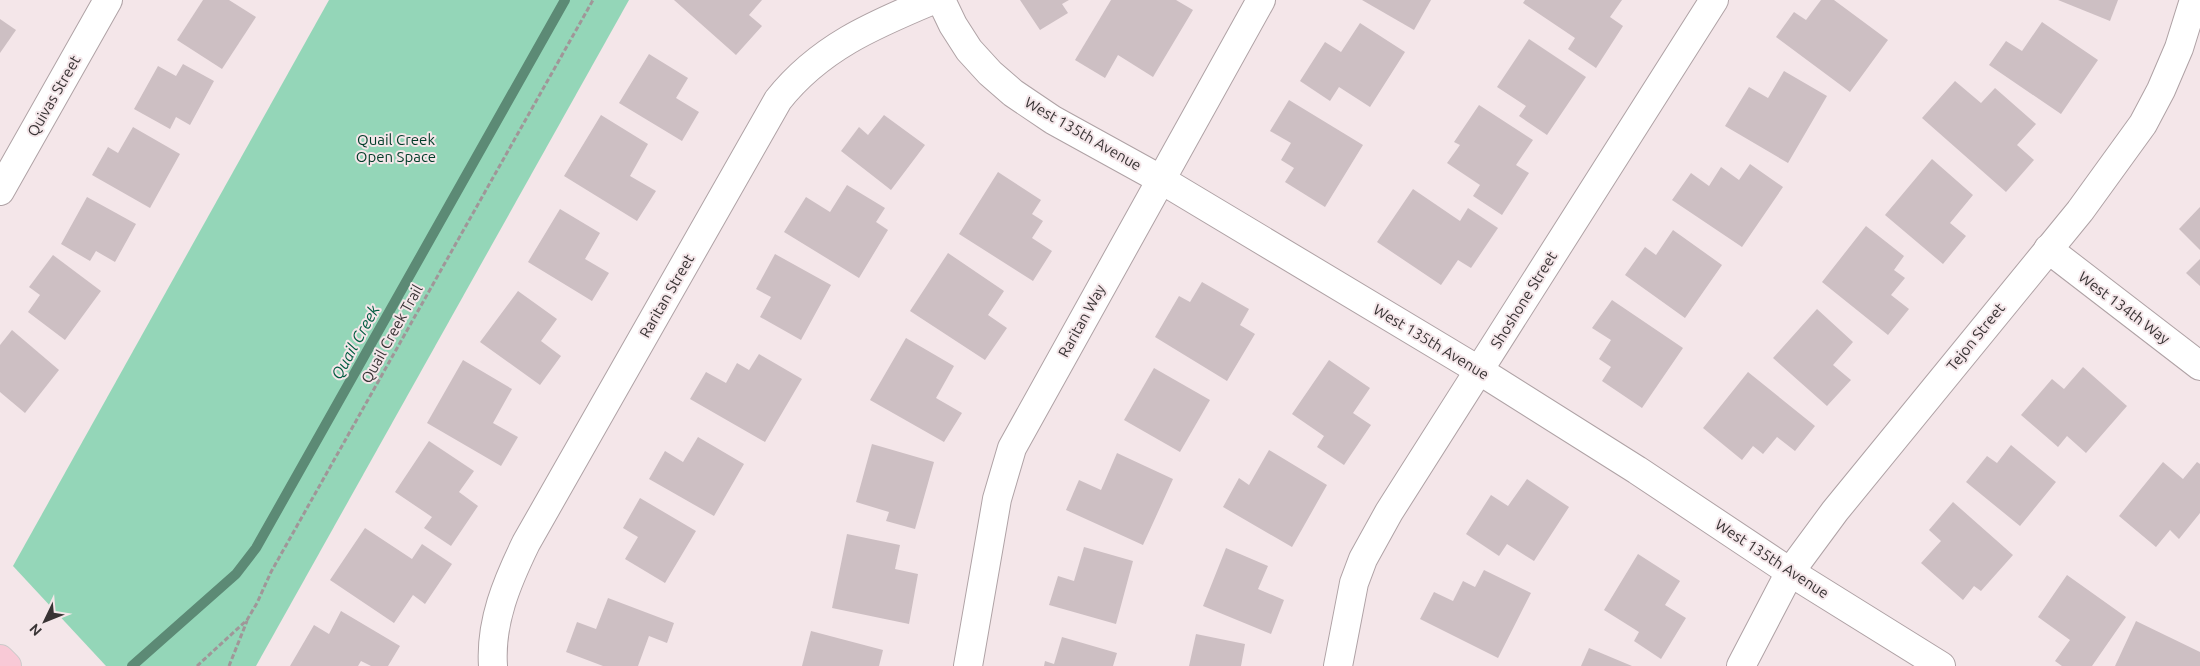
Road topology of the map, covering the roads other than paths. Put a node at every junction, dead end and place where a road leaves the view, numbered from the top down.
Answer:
1 (108, 0) edge
2 (933, 0) edge
3 (941, 0) edge
4 (1261, 0) edge
5 (1714, 0) edge
6 (2194, 0) edge
7 (4, 175) edge
8 (1160, 179) junction
9 (2048, 249) junction
10 (2200, 366) edge
11 (1480, 371) junction
12 (1790, 572) junction
13 (0, 659) edge
14 (6, 666) edge
15 (493, 666) edge
16 (968, 666) edge
17 (1338, 666) edge
18 (1741, 666) edge
19 (1941, 666) edge

1 - 7 street, Quivas Street
2 - 15 street, Raritan Street
3 - 8 street, West 135th Avenue
4 - 8 street, Raritan Way
5 - 11 street, Shoshone Street
6 - 9 street, Tejon Street
8 - 11 street, West 135th Avenue
8 - 16 street, Raritan Way
9 - 10 street, West 134th Way
9 - 12 street, Tejon Street
11 - 12 street, West 135th Avenue
11 - 17 street, Shoshone Street
12 - 18 street, Tejon Street
12 - 19 street, West 135th Avenue
13 - 14 main road

